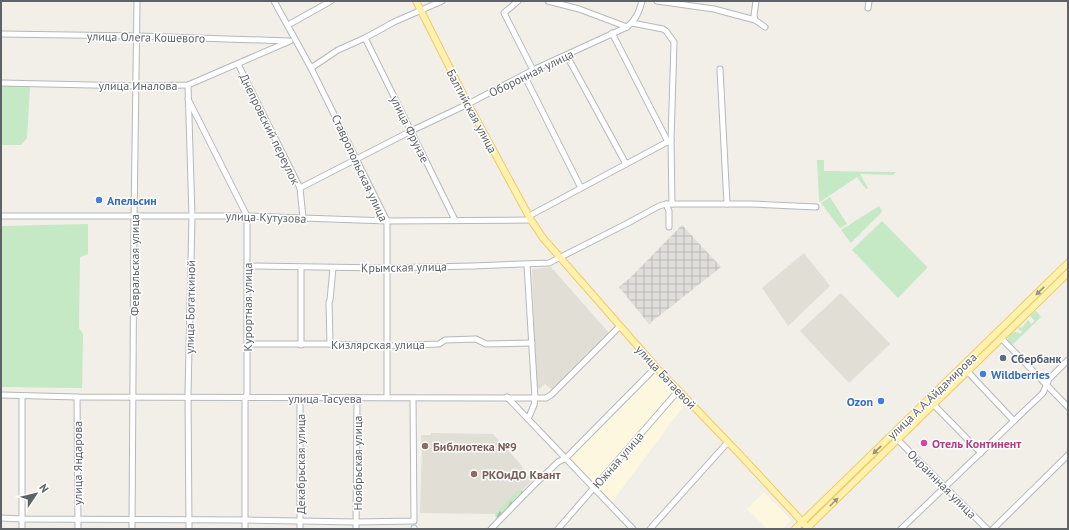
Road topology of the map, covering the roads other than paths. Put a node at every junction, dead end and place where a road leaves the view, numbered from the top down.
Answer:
1 (138, 1) edge
2 (274, 1) edge
3 (330, 1) edge
4 (416, 1) edge
5 (442, 1) edge
6 (518, 1) edge
7 (548, 1) edge
8 (642, 1) edge
9 (657, 1) edge
10 (756, 1) edge
11 (869, 1) edge
12 (868, 8) dead end
13 (421, 11) junction
14 (755, 20) junction
15 (632, 23) junction
16 (288, 25) junction
17 (627, 27) junction
18 (766, 27) dead end
19 (612, 33) junction
20 (1, 34) edge
21 (138, 36) junction
22 (365, 38) junction
23 (293, 40) junction
24 (567, 56) junction
25 (238, 64) junction
26 (311, 68) junction
27 (720, 69) dead end
28 (533, 70) junction
29 (524, 75) junction
30 (1, 83) edge
31 (188, 85) junction
32 (136, 86) junction
33 (188, 99) junction
34 (468, 104) junction
35 (411, 131) junction
36 (670, 141) junction
37 (356, 159) junction
38 (626, 164) junction
39 (300, 188) junction
40 (580, 188) junction
41 (669, 204) junction
42 (726, 204) junction
43 (816, 207) dead end
44 (1, 216) edge
45 (134, 216) junction
46 (192, 216) junction
47 (247, 216) junction
48 (303, 218) junction
49 (530, 218) junction
50 (455, 220) junction
51 (387, 221) junction
52 (669, 227) dead end
53 (559, 257) junction
54 (1068, 263) edge
55 (527, 265) junction
56 (246, 266) junction
57 (387, 267) junction
58 (301, 268) junction
59 (333, 268) junction
60 (1068, 273) edge
61 (620, 326) junction
62 (1002, 338) junction
63 (532, 343) junction
64 (247, 344) junction
65 (330, 344) junction
66 (301, 345) junction
67 (387, 346) junction
68 (1068, 360) edge
69 (656, 367) junction
70 (967, 371) junction
71 (1046, 385) junction
72 (678, 391) junction
73 (1, 396) edge
74 (22, 396) junction
75 (245, 397) junction
76 (387, 397) junction
77 (507, 397) junction
78 (77, 398) junction
79 (133, 398) junction
80 (188, 398) junction
81 (300, 398) junction
82 (357, 398) junction
83 (413, 398) junction
84 (535, 398) junction
85 (933, 404) junction
86 (1068, 407) edge
87 (528, 419) junction
88 (1014, 421) junction
89 (897, 439) junction
90 (728, 442) junction
91 (981, 453) junction
92 (1068, 455) edge
93 (566, 458) junction
94 (594, 487) junction
95 (945, 487) junction
96 (1, 518) edge
97 (22, 519) junction
98 (78, 519) junction
99 (133, 519) junction
100 (189, 520) junction
101 (246, 520) junction
102 (300, 521) junction
103 (356, 522) junction
104 (802, 522) junction
105 (22, 529) edge
106 (78, 529) edge
107 (132, 529) edge
108 (189, 529) edge
109 (245, 529) edge
110 (300, 529) edge
111 (356, 529) edge
112 (491, 529) edge
113 (558, 529) edge
114 (634, 529) edge
115 (650, 529) edge
116 (795, 529) edge
117 (807, 529) edge
118 (901, 529) edge
119 (987, 529) edge
120 (993, 529) edge

1 - 21 street, Февральская улица
2 - 16 street, Ставропольская улица
3 - 16 street
4 - 13 main road, Балтийская улица
5 - 13 street
6 - 28 street
7 - 17 street
8 - 15 street, Оборонная улица
9 - 14 street
10 - 14 street
11 - 12 street
13 - 22 street
13 - 34 main road, Балтийская улица
14 - 18 street
15 - 17 street, Оборонная улица
15 - 36 street
16 - 23 street, Ставропольская улица
17 - 19 street, Оборонная улица
19 - 24 street, Оборонная улица
19 - 36 street
20 - 21 street, улица Олега Кошевого
21 - 23 street, улица Олега Кошевого
21 - 32 street, Февральская улица
22 - 26 street
22 - 35 street, улица Фрунзе
23 - 25 street, улица Иналова
23 - 26 street, Ставропольская улица
24 - 28 street, Оборонная улица
24 - 38 street
25 - 31 street, улица Иналова
25 - 39 street, Днепровский переулок
26 - 37 street, Ставропольская улица
27 - 42 street
28 - 29 street, Оборонная улица
29 - 34 street, Оборонная улица
29 - 40 street
30 - 32 street, улица Иналова
31 - 32 street, улица Иналова
31 - 33 street, улица Богаткиной
32 - 45 street, Февральская улица
33 - 46 street, улица Богаткиной
33 - 47 street, Курортная улица
34 - 35 street, Оборонная улица
34 - 49 main road, Балтийская улица
35 - 37 street, Оборонная улица
35 - 50 street, улица Фрунзе
36 - 38 street
36 - 41 street
37 - 39 street, Оборонная улица
37 - 51 street, Ставропольская улица
38 - 40 street
39 - 48 street, Днепровский переулок
40 - 49 street
41 - 42 street
41 - 52 street
41 - 53 street, Крымская улица
42 - 43 street
44 - 45 street, улица Кутузова
45 - 46 street, улица Кутузова
45 - 79 street, Февральская улица
46 - 47 street, улица Кутузова
46 - 80 street, улица Богаткиной
47 - 48 street, улица Кутузова
47 - 56 street, Курортная улица
48 - 51 street, улица Кутузова
49 - 50 street, улица Кутузова
49 - 53 main road, улица Батаевой
50 - 51 street, улица Кутузова
51 - 57 street, Ставропольская улица
53 - 55 street, Крымская улица
53 - 61 main road, улица Батаевой
54 -> 104 main road, улица А.А.Айдамирова
55 - 57 street, Крымская улица
55 - 63 street
56 - 58 street, Крымская улица
56 - 64 street, Курортная улица
57 - 59 street, Крымская улица
57 - 67 street, Ставропольская улица
58 - 59 street, Крымская улица
58 - 66 street
59 - 65 street
60 - 62 main road, улица А.А.Айдамирова
61 - 69 main road, улица Батаевой
61 - 84 street, улица Тасуева
62 - 70 main road, улица А.А.Айдамирова
62 - 71 street
63 - 67 street, Кизлярская улица
63 - 84 street
64 - 66 street, Кизлярская улица
64 - 75 street, Курортная улица
65 - 66 street, Кизлярская улица
65 - 67 street, Кизлярская улица
67 - 76 street, Ставропольская улица
68 - 71 street
69 - 72 main road, улица Батаевой
69 - 93 street
70 - 85 main road, улица А.А.Айдамирова
70 - 88 street
71 - 86 street
71 - 88 street
72 - 90 main road, улица Батаевой
72 - 94 street, Южная улица
73 - 74 street, улица Тасуева
74 - 78 street, улица Тасуева
74 - 97 street
75 - 80 street, улица Тасуева
75 - 81 street, улица Тасуева
75 - 101 street, Курортная улица
76 - 82 street, улица Тасуева
76 - 83 street, улица Тасуева
77 - 83 street, улица Тасуева
77 - 84 street, улица Тасуева
77 - 87 street
78 - 79 street, улица Тасуева
78 - 98 street, улица Яндарова
79 - 80 street, улица Тасуева
79 - 99 street, Февральская улица
80 - 100 street, улица Богаткиной
81 - 82 street, улица Тасуева
81 - 102 street, Декабрьская улица
82 - 103 street, Ноябрьская улица
83 - 103 street
84 - 87 street
85 - 89 main road, улица А.А.Айдамирова
85 - 91 street
87 - 93 street
88 - 91 street
89 - 95 street, Окраинная улица
117 -> 89 main road, улица А.А.Айдамирова
90 - 104 main road, улица Батаевой
90 - 115 street
91 - 95 street
92 - 120 street
93 - 94 street
93 - 112 street
94 - 113 street, Южная улица
94 - 114 street
95 - 118 street
95 - 119 street, Окраинная улица
96 - 97 street
97 - 98 street
97 - 105 street
98 - 99 street
98 - 106 street, улица Яндарова
99 - 100 street
99 - 107 street, Февральская улица
100 - 101 street
100 - 108 street, улица Богаткиной
101 - 102 street
101 - 109 street, Курортная улица
102 - 103 street
102 - 110 street, Декабрьская улица
103 - 111 street, Ноябрьская улица
104 - 116 main road, улица А.А.Айдамирова
104 - 117 main road, улица Батаевой

